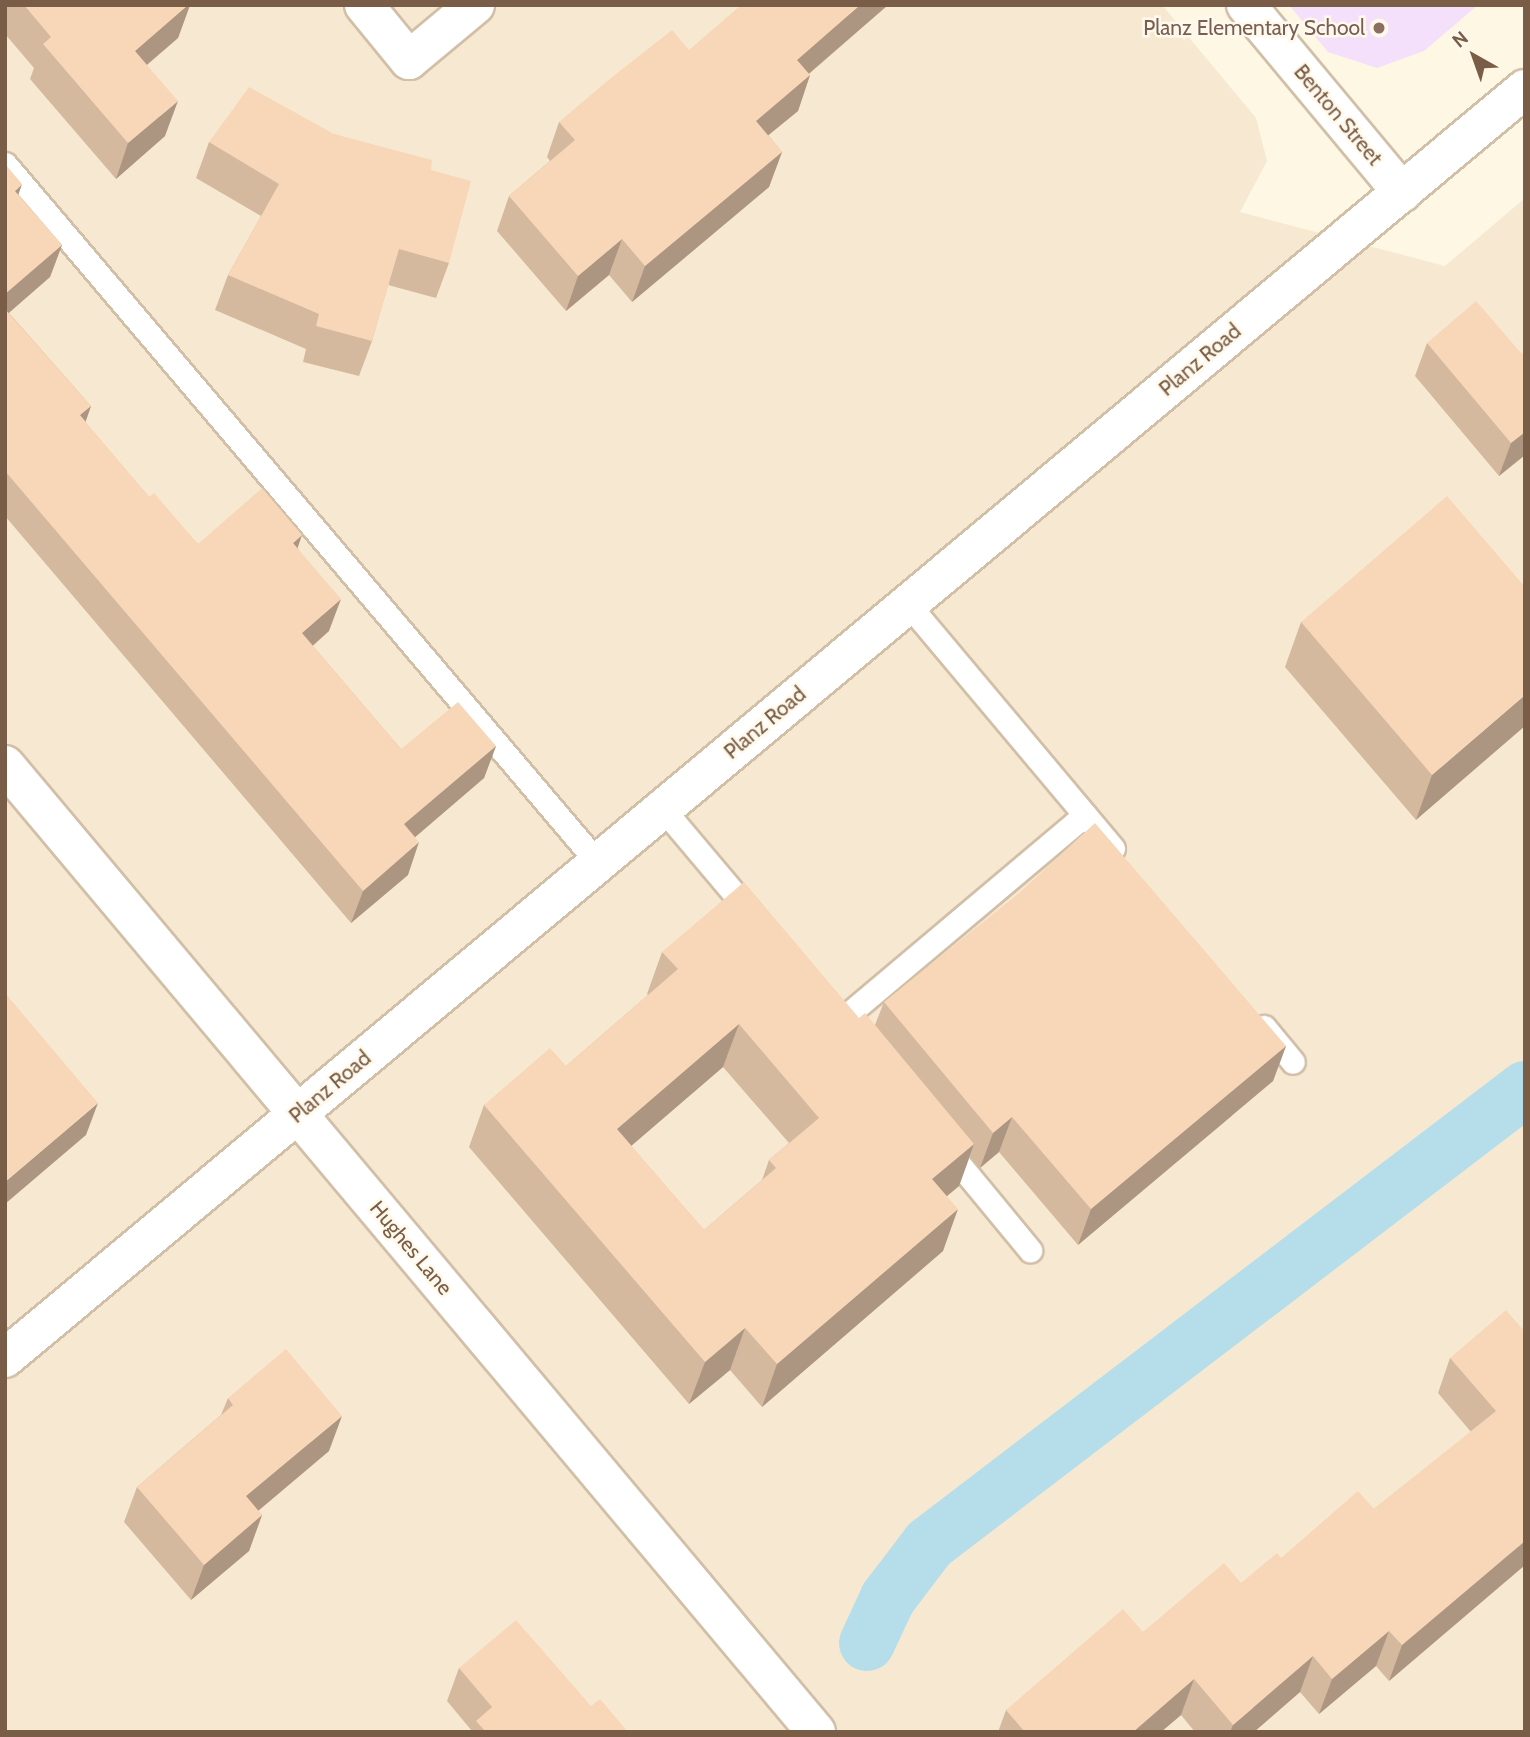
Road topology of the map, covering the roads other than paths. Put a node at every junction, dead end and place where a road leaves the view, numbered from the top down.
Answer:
1 (364, 5) edge
2 (475, 5) edge
3 (1246, 5) edge
4 (1525, 89) edge
5 (5, 164) edge
6 (1402, 192) junction
7 (908, 604) junction
8 (5, 765) edge
9 (663, 808) junction
10 (1085, 815) junction
11 (598, 863) junction
12 (1128, 866) edge
13 (769, 936) edge
14 (823, 1000) edge
15 (1250, 1010) edge
16 (840, 1021) junction
17 (858, 1042) edge
18 (1293, 1062) dead end
19 (298, 1114) junction
20 (927, 1125) edge
21 (1030, 1250) dead end
22 (5, 1358) edge
23 (816, 1732) edge

1 - 2 street
3 - 6 street, Benton Street
4 - 6 street, Planz Road
5 - 11 lane
6 - 7 street, Planz Road
7 - 9 street, Planz Road
7 - 10 lane
8 - 19 street, Hughes Lane
9 - 11 street, Planz Road
9 - 13 lane
10 - 12 lane
10 - 16 lane
11 - 19 street, Planz Road
14 - 16 lane
15 - 18 lane
16 - 17 lane
19 - 22 street, Planz Road
19 - 23 street, Hughes Lane
20 - 21 lane

